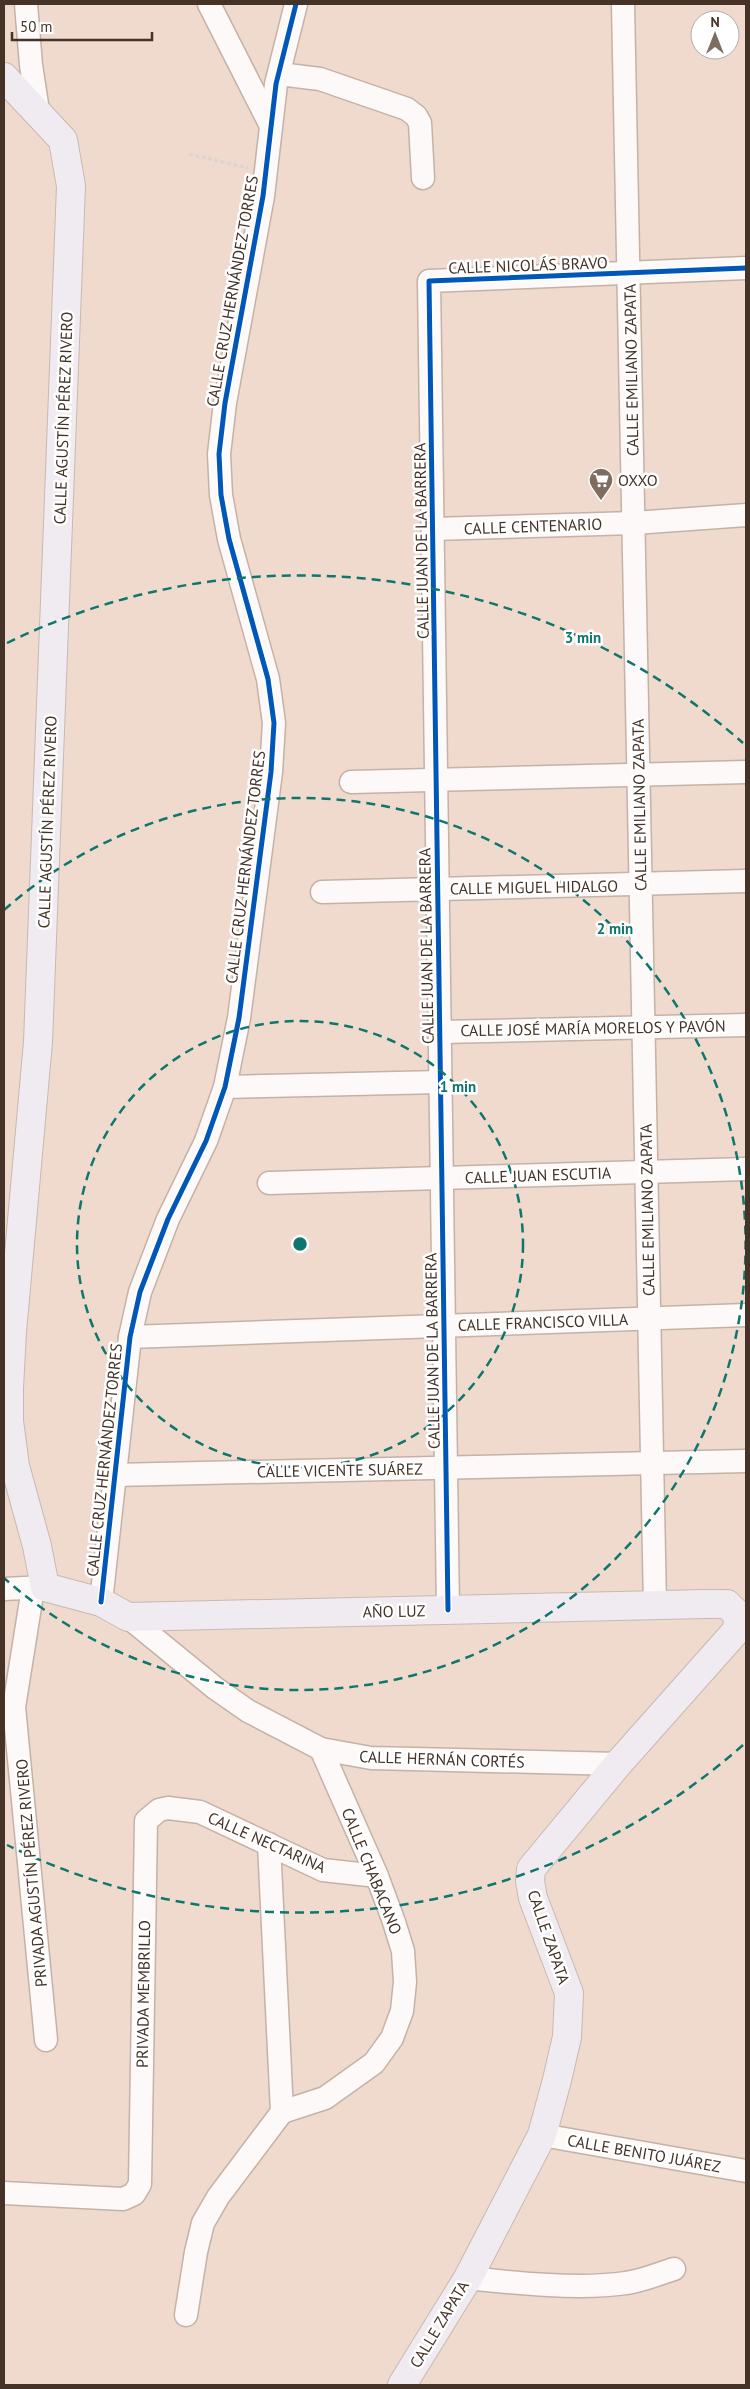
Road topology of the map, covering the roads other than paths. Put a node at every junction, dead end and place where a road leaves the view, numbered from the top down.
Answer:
1 (26, 4) edge
2 (209, 4) edge
3 (296, 4) edge
4 (623, 4) edge
5 (279, 74) junction
6 (4, 77) edge
7 (38, 111) junction
8 (270, 124) junction
9 (423, 178) dead end
10 (746, 268) edge
11 (629, 273) junction
12 (429, 281) joint
13 (746, 515) edge
14 (634, 523) junction
15 (433, 529) junction
16 (746, 772) edge
17 (639, 774) junction
18 (436, 780) junction
19 (351, 782) dead end
20 (746, 881) edge
21 (641, 884) junction
22 (438, 889) junction
23 (322, 892) dead end
24 (746, 1024) edge
25 (644, 1027) junction
26 (440, 1032) junction
27 (441, 1082) junction
28 (226, 1087) junction
29 (746, 1168) edge
30 (646, 1172) junction
31 (442, 1177) junction
32 (269, 1183) dead end
33 (746, 1314) edge
34 (649, 1318) junction
35 (444, 1326) junction
36 (130, 1337) junction
37 (746, 1461) edge
38 (652, 1463) junction
39 (446, 1468) junction
40 (114, 1475) junction
41 (39, 1587) junction
42 (4, 1589) edge
43 (101, 1602) junction
44 (655, 1606) junction
45 (448, 1610) junction
46 (742, 1615) edge
47 (128, 1617) junction
48 (9, 1701) edge
49 (321, 1749) junction
50 (618, 1764) junction
51 (159, 1810) joint
52 (270, 1844) junction
53 (377, 1876) junction
54 (46, 2040) dead end
55 (282, 2112) junction
56 (542, 2135) junction
57 (746, 2171) edge
58 (4, 2193) edge
59 (674, 2269) dead end
60 (468, 2278) junction
61 (186, 2315) dead end
62 (402, 2385) edge

1 - 7 street
2 - 8 street
3 - 5 street, CALLE CRUZ HERNÁNDEZ TORRES
4 - 11 street, CALLE EMILIANO ZAPATA
5 - 8 street, CALLE CRUZ HERNÁNDEZ TORRES
5 - 9 street
6 - 7 main road, CALLE AGUSTÍN PÉREZ RIVERO
7 - 41 main road, CALLE AGUSTÍN PÉREZ RIVERO
8 - 28 street, CALLE CRUZ HERNÁNDEZ TORRES
10 - 11 street, CALLE NICOLÁS BRAVO
11 - 12 street, CALLE NICOLÁS BRAVO
11 - 14 street, CALLE EMILIANO ZAPATA
12 - 15 street, CALLE JUAN DE LA BARRERA
13 - 14 street, CALLE CENTENARIO
14 - 15 street, CALLE CENTENARIO
14 - 17 street, CALLE EMILIANO ZAPATA
15 - 18 street, CALLE JUAN DE LA BARRERA
16 - 17 street
17 - 18 street
17 - 21 street, CALLE EMILIANO ZAPATA
18 - 19 street
18 - 22 street, CALLE JUAN DE LA BARRERA
20 - 21 street, CALLE MIGUEL HIDALGO
21 - 22 street, CALLE MIGUEL HIDALGO
21 - 25 street, CALLE EMILIANO ZAPATA
22 - 23 street, CALLE MIGUEL HIDALGO
22 - 26 street, CALLE JUAN DE LA BARRERA
24 - 25 street, CALLE JOSÉ MARÍA MORELOS Y PAVÓN
25 - 26 street, CALLE JOSÉ MARÍA MORELOS Y PAVÓN
25 - 30 street, CALLE EMILIANO ZAPATA
26 - 27 street, CALLE JUAN DE LA BARRERA
27 - 28 street
27 - 31 street, CALLE JUAN DE LA BARRERA
28 - 36 street, CALLE CRUZ HERNÁNDEZ TORRES
29 - 30 street, CALLE JUAN ESCUTIA
30 - 31 street, CALLE JUAN ESCUTIA
30 - 34 street, CALLE EMILIANO ZAPATA
31 - 32 street, CALLE JUAN ESCUTIA
31 - 35 street, CALLE JUAN DE LA BARRERA
33 - 34 street, CALLE FRANCISCO VILLA
34 - 35 street, CALLE FRANCISCO VILLA
34 - 38 street, CALLE EMILIANO ZAPATA
35 - 36 street, CALLE FRANCISCO VILLA
35 - 39 street, CALLE JUAN DE LA BARRERA
36 - 40 street, CALLE CRUZ HERNÁNDEZ TORRES
37 - 38 street, CALLE VICENTE SUÁREZ
38 - 39 street, CALLE VICENTE SUÁREZ
38 - 44 street, CALLE EMILIANO ZAPATA
39 - 40 street, CALLE VICENTE SUÁREZ
39 - 45 street, CALLE JUAN DE LA BARRERA
40 - 43 street, CALLE CRUZ HERNÁNDEZ TORRES
41 - 42 street
41 - 43 main road, CALLE HERNÁN CORTÉS
41 - 48 street, CALLE AGUSTÍN PÉREZ RIVERO
43 - 47 main road, CALLE HERNÁN CORTÉS
44 - 45 main road, AÑO LUZ
44 - 46 main road, AÑO LUZ
45 - 47 main road, AÑO LUZ
46 - 50 main road, CALLE ZAPATA
47 - 49 street, CALLE HERNÁN CORTÉS
48 - 54 street, PRIVADA AGUSTÍN PÉREZ RIVERO
49 - 50 street, CALLE HERNÁN CORTÉS
49 - 53 street, CALLE CHABACANO
50 - 56 main road, CALLE ZAPATA
51 - 52 street, CALLE NECTARINA
51 - 58 street, PRIVADA MEMBRILLO
52 - 53 street, CALLE NECTARINA
52 - 55 street
53 - 55 street, CALLE CHABACANO
55 - 61 street
56 - 57 street, CALLE BENITO JUÁREZ
56 - 60 main road, CALLE ZAPATA
59 - 60 street
60 - 62 main road, CALLE ZAPATA

